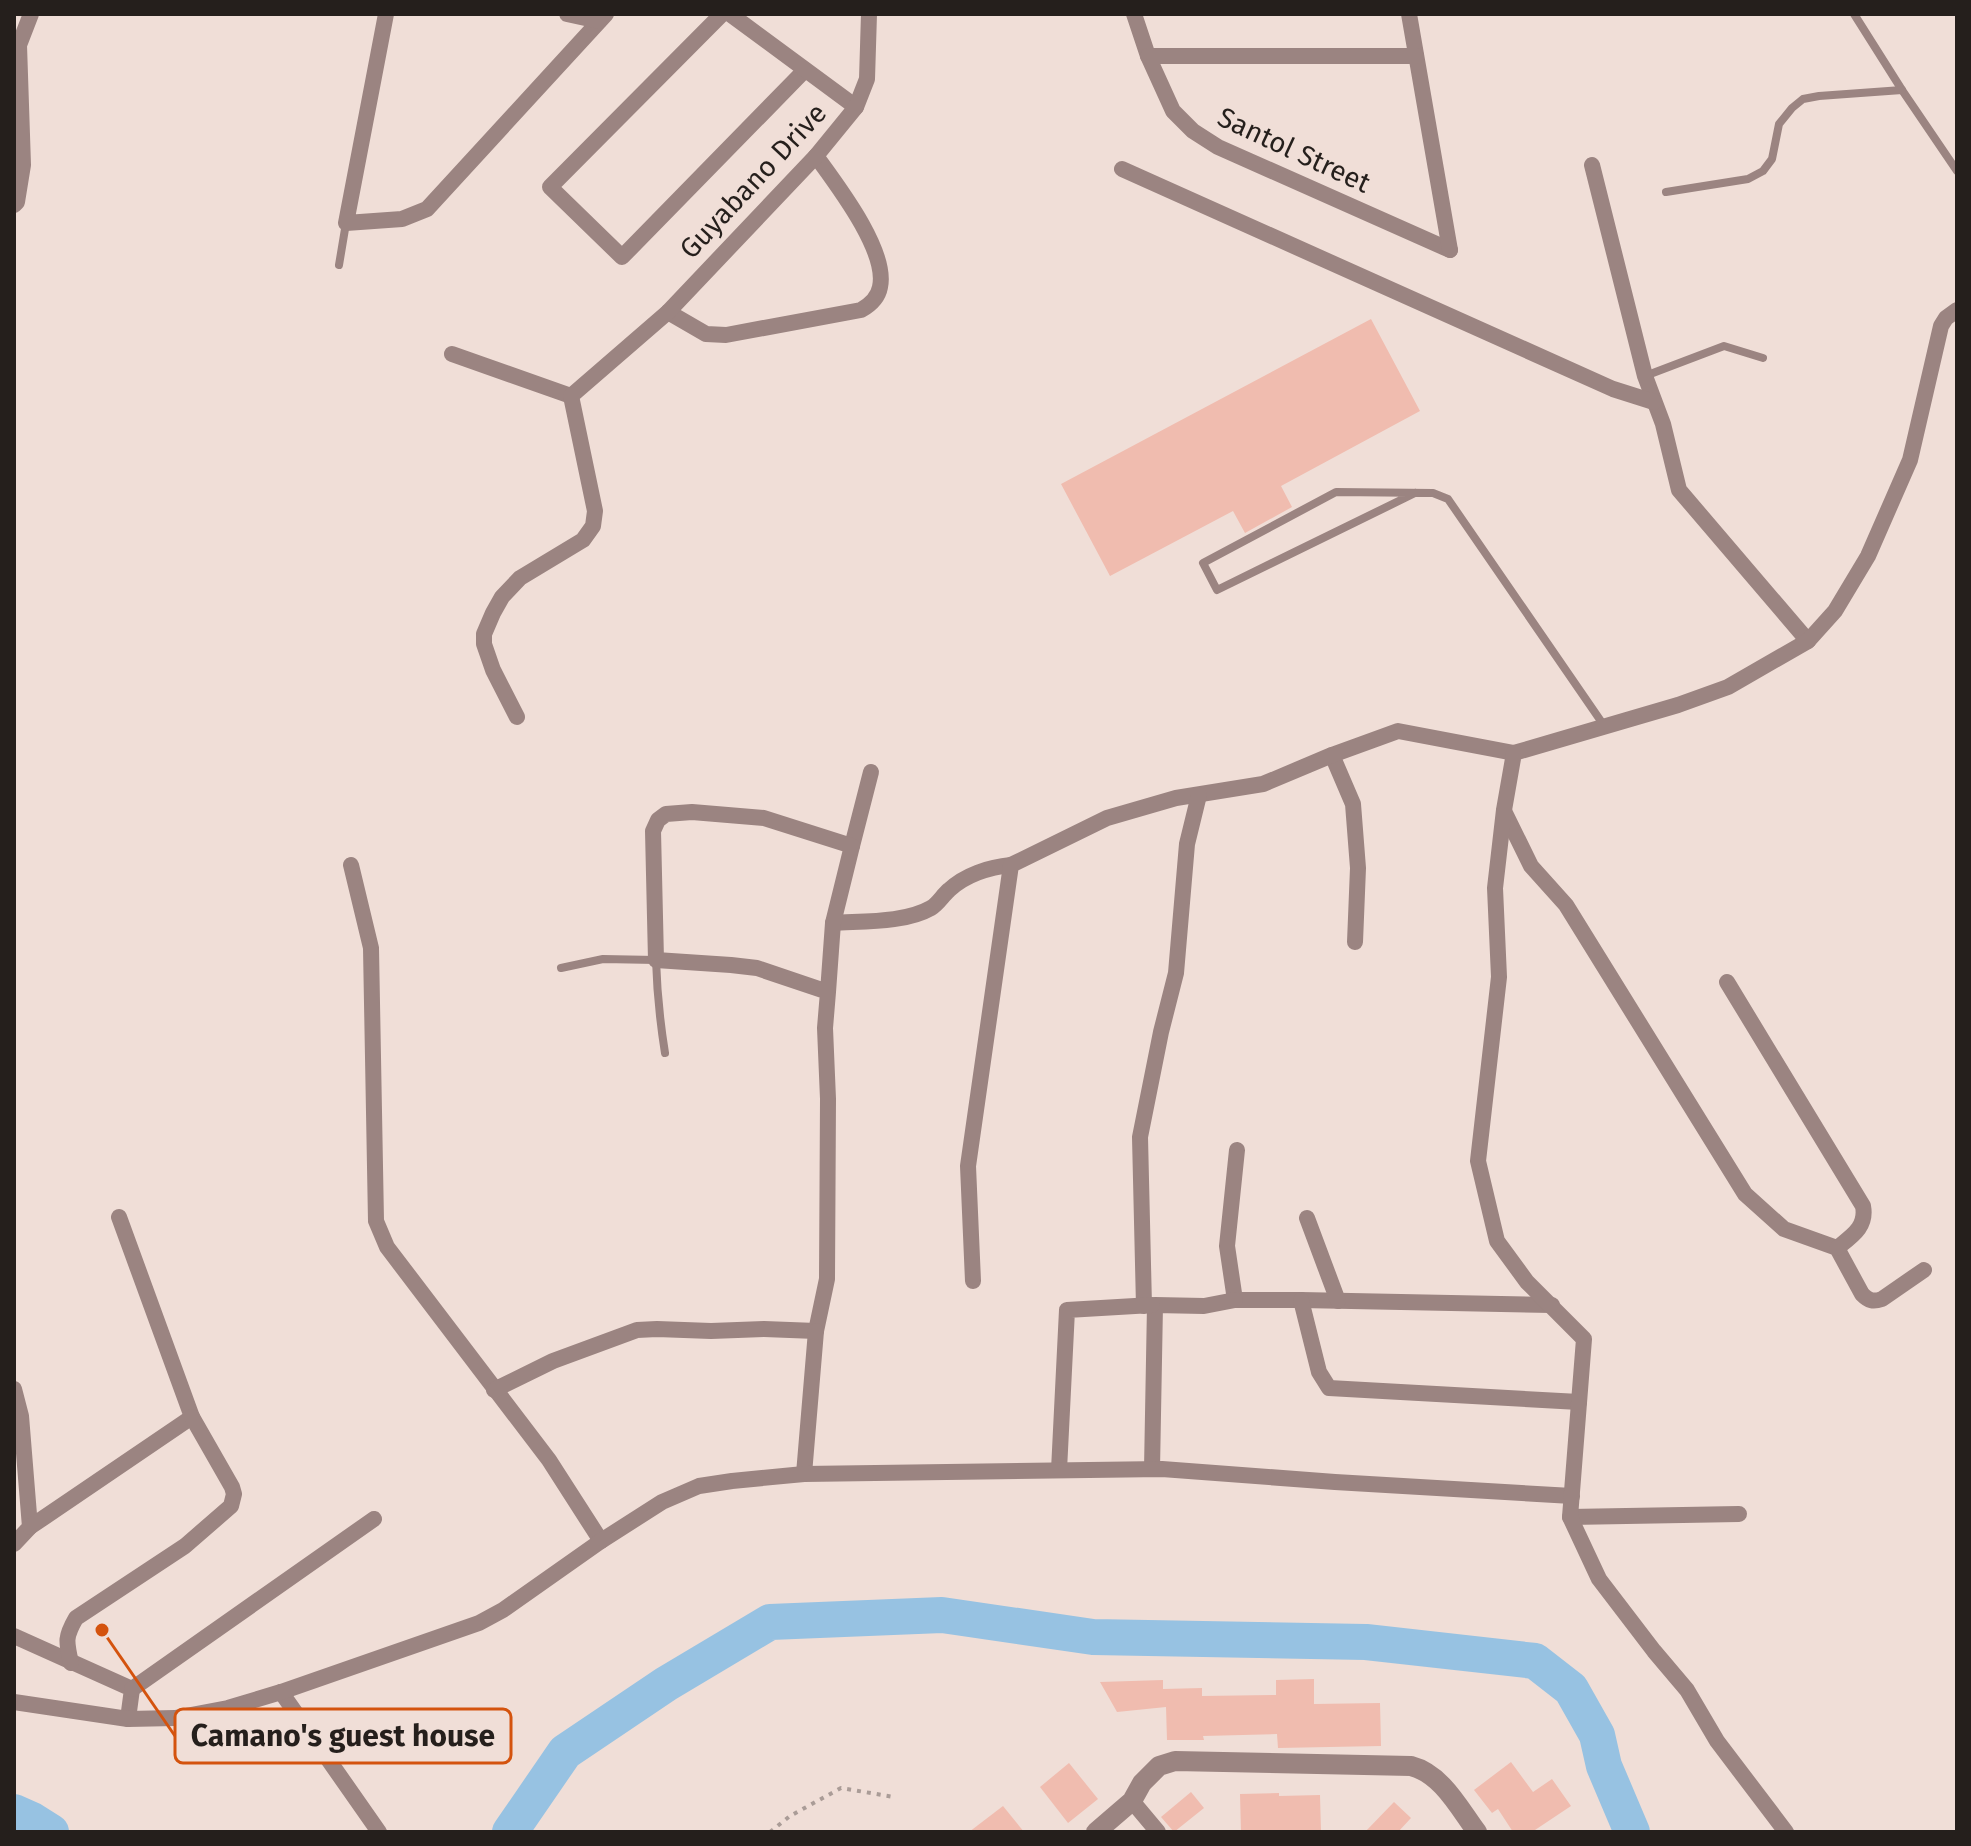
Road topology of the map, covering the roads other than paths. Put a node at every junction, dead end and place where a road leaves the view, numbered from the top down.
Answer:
1 (31, 14) edge
2 (386, 14) edge
3 (567, 14) edge
4 (722, 14) edge
5 (730, 14) edge
6 (869, 14) edge
7 (1134, 14) edge
8 (1409, 14) edge
9 (1854, 14) edge
10 (603, 18) edge
11 (1148, 56) junction
12 (1416, 56) junction
13 (805, 70) junction
14 (1902, 90) junction
15 (856, 107) junction
16 (816, 156) junction
17 (1592, 165) dead end
18 (1122, 169) dead end
19 (1957, 171) edge
20 (1666, 192) dead end
21 (14, 205) edge
22 (346, 223) junction
23 (339, 265) dead end
24 (1957, 310) edge
25 (668, 312) junction
26 (452, 354) dead end
27 (1763, 358) dead end
28 (1645, 376) junction
29 (571, 396) junction
30 (1654, 402) junction
31 (1415, 493) junction
32 (1808, 641) junction
33 (517, 717) dead end
34 (1605, 727) junction
35 (1514, 753) junction
36 (1332, 755) junction
37 (871, 772) dead end
38 (1199, 795) junction
39 (1504, 810) junction
40 (852, 846) junction
41 (351, 865) dead end
42 (1011, 865) junction
43 (833, 923) junction
44 (1355, 942) dead end
45 (656, 960) junction
46 (561, 968) dead end
47 (1727, 982) dead end
48 (828, 992) junction
49 (665, 1053) dead end
50 (1237, 1150) dead end
51 (119, 1217) dead end
52 (1307, 1218) dead end
53 (1837, 1248) junction
54 (1924, 1270) dead end
55 (973, 1281) dead end
56 (1235, 1300) junction
57 (1301, 1300) junction
58 (1338, 1301) junction
59 (1552, 1305) junction
60 (1149, 1306) junction
61 (816, 1331) junction
62 (14, 1389) edge
63 (494, 1390) junction
64 (1579, 1402) junction
65 (192, 1417) junction
66 (1152, 1469) junction
67 (1059, 1470) junction
68 (804, 1474) junction
69 (1572, 1496) junction
70 (1739, 1514) dead end
71 (1570, 1517) junction
72 (374, 1519) dead end
73 (30, 1527) junction
74 (601, 1541) junction
75 (14, 1544) edge
76 (14, 1636) edge
77 (71, 1663) junction
78 (132, 1689) junction
79 (281, 1692) junction
80 (14, 1702) edge
81 (128, 1719) junction
82 (1132, 1801) junction
83 (379, 1832) edge
84 (1096, 1832) edge
85 (1158, 1832) edge
86 (1477, 1832) edge
87 (1786, 1832) edge

1 - 21 street
2 - 22 street
3 - 10 street
4 - 13 street
5 - 13 street
6 - 15 street, Guyabano Drive
7 - 11 street, Santol Street
8 - 12 street
9 - 14 lane
10 - 22 street
11 - 12 street
11 - 12 street, Santol Street
13 - 15 street
14 - 19 lane
14 - 20 lane
15 - 16 street, Guyabano Drive
16 - 25 street, Guyabano Drive
16 - 25 street
17 - 28 street
18 - 30 street
22 - 23 lane
24 - 32 street
25 - 29 street, Guyabano Drive
26 - 29 street
27 - 28 lane
28 - 30 street
29 - 33 street
30 - 32 street
31 - 31 lane
31 - 34 lane
32 - 34 street
34 - 35 street
35 - 36 street
35 - 39 street
36 - 38 street
36 - 44 street
37 - 40 street
38 - 42 street
38 - 60 street
39 - 53 street
39 - 59 street
40 - 43 street
40 - 45 street
41 - 63 street
42 - 43 street
42 - 55 street
43 - 48 street
45 - 46 lane
45 - 48 street
45 - 49 lane
47 - 53 street
48 - 61 street
50 - 56 street
51 - 65 street
52 - 58 street
53 - 54 street
56 - 57 street
56 - 60 street
57 - 58 street
57 - 64 street
58 - 59 street
59 - 64 street
60 - 66 street
60 - 67 street
61 - 63 street
61 - 68 street
62 - 73 street
63 - 74 street
64 - 69 street
65 - 73 street
65 - 77 street
66 - 67 street
66 - 69 street
67 - 68 street
68 - 74 street
69 - 71 street
70 - 71 street
71 - 87 street
72 - 78 street
73 - 75 street
74 - 79 street
76 - 77 street
77 - 78 street
78 - 81 street
79 - 81 street
79 - 83 street
80 - 81 street
82 - 84 street
82 - 85 street
82 - 86 street

